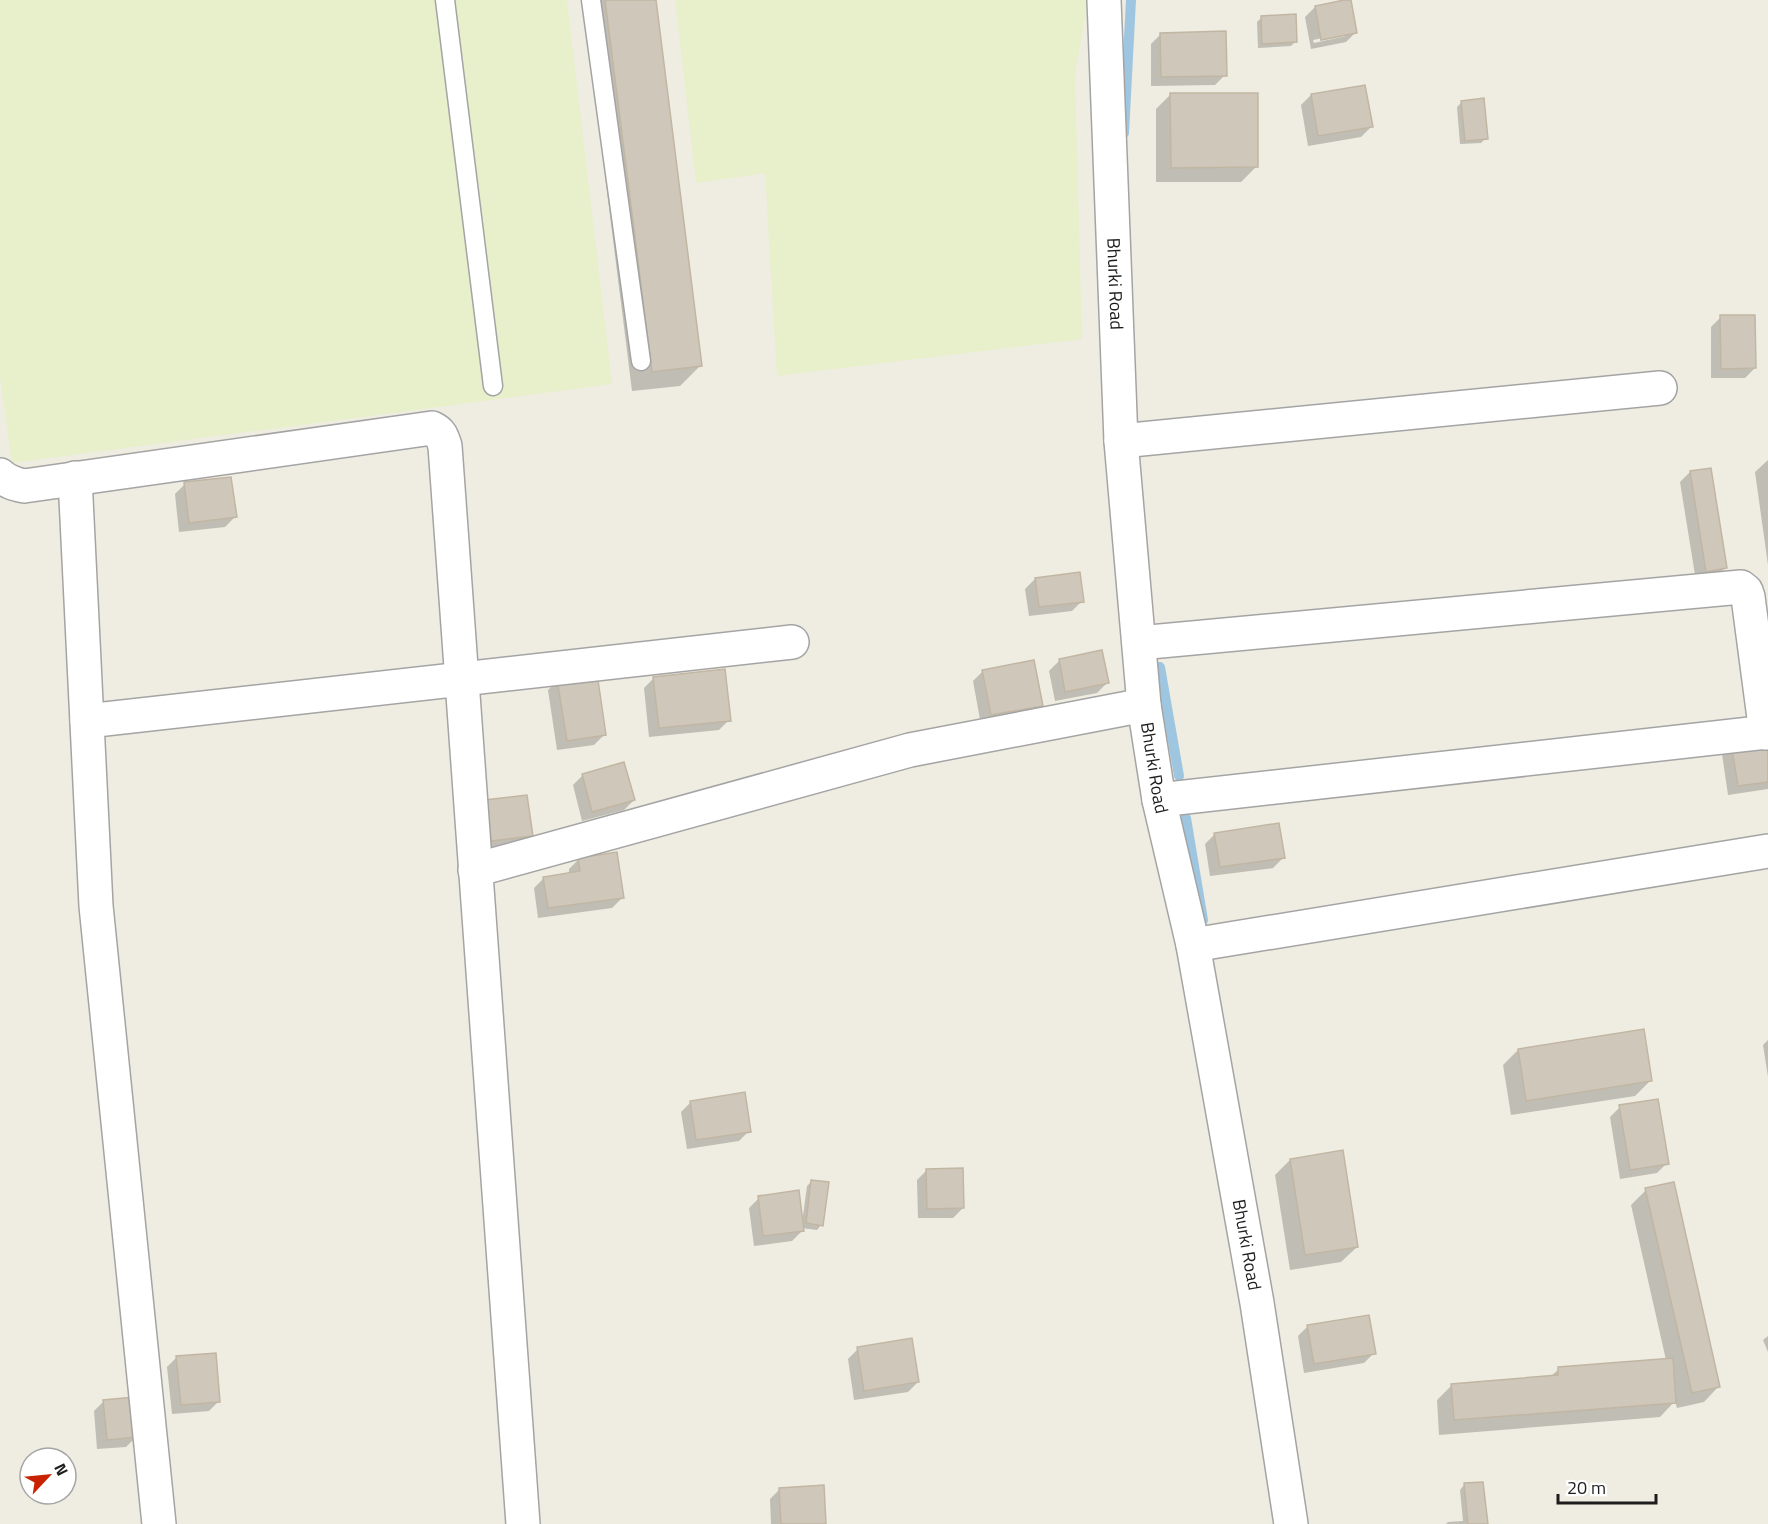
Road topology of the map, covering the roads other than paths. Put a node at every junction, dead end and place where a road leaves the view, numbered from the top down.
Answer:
1 (444, 0) edge
2 (591, 0) edge
3 (1104, 0) edge
4 (641, 361) dead end
5 (493, 386) dead end
6 (1660, 388) dead end
7 (1121, 441) junction
8 (0, 475) edge
9 (75, 478) junction
10 (792, 642) dead end
11 (1139, 643) junction
12 (461, 679) junction
13 (1143, 705) junction
14 (87, 721) junction
15 (1767, 733) edge
16 (1159, 800) junction
17 (1768, 851) edge
18 (475, 870) junction
19 (1193, 945) junction
20 (159, 1524) edge
21 (523, 1524) edge
22 (1291, 1524) edge

1 - 5 lane
2 - 4 lane
3 - 7 street, Bhurki Road
6 - 7 street
7 - 11 street, Bhurki Road
8 - 9 street
9 - 12 street
9 - 14 street
10 - 12 street
11 - 13 street, Bhurki Road
11 - 15 street
12 - 14 street
12 - 18 street
13 - 16 street, Bhurki Road
13 - 18 street
14 - 20 street
15 - 16 street
16 - 19 street, Bhurki Road
17 - 19 street
18 - 21 street
19 - 22 street, Bhurki Road

